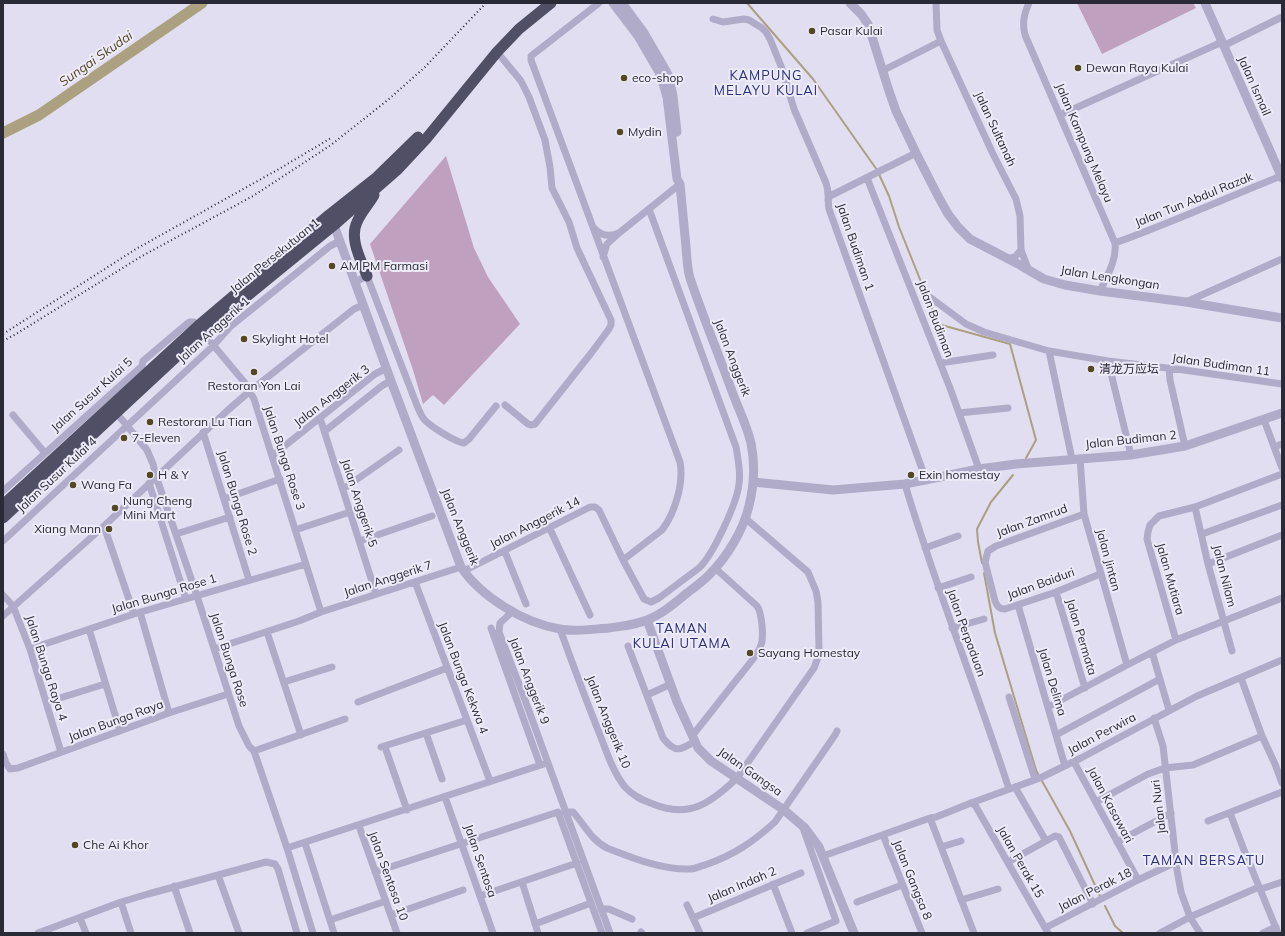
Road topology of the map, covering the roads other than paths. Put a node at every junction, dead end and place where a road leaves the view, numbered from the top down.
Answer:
1 (539, 3) edge
2 (551, 3) edge
3 (599, 3) edge
4 (613, 3) edge
5 (622, 3) edge
6 (850, 3) edge
7 (936, 3) edge
8 (1029, 3) edge
9 (1205, 3) edge
10 (1282, 17) edge
11 (713, 19) dead end
12 (941, 41) junction
13 (1223, 44) junction
14 (497, 52) junction
15 (882, 71) junction
16 (670, 96) junction
17 (1060, 115) junction
18 (916, 153) junction
19 (871, 176) junction
20 (1282, 177) edge
21 (382, 183) junction
22 (680, 184) junction
23 (828, 200) junction
24 (649, 209) junction
25 (591, 222) junction
26 (334, 225) junction
27 (619, 234) junction
28 (340, 241) junction
29 (1115, 243) junction
30 (1021, 250) junction
31 (603, 257) junction
32 (1007, 259) junction
33 (1282, 259) edge
34 (1029, 271) junction
35 (367, 276) junction
36 (355, 282) junction
37 (1100, 291) junction
38 (932, 298) dead end
39 (1186, 302) junction
40 (363, 305) junction
41 (1282, 318) edge
42 (200, 329) junction
43 (213, 346) junction
44 (1049, 351) junction
45 (992, 355) dead end
46 (1108, 361) junction
47 (940, 363) junction
48 (386, 368) junction
49 (1170, 368) junction
50 (147, 372) junction
51 (391, 381) junction
52 (1282, 384) edge
53 (250, 391) junction
54 (504, 405) dead end
55 (496, 406) dead end
56 (1008, 408) dead end
57 (113, 410) junction
58 (1282, 412) edge
59 (959, 413) junction
60 (13, 415) dead end
61 (320, 418) junction
62 (1264, 420) junction
63 (127, 425) junction
64 (325, 431) junction
65 (203, 432) junction
66 (1282, 444) edge
67 (1185, 446) junction
68 (1274, 447) junction
69 (399, 450) dead end
70 (45, 452) junction
71 (1130, 455) junction
72 (272, 456) junction
73 (1076, 459) junction
74 (1282, 468) edge
75 (979, 469) junction
76 (1282, 474) edge
77 (156, 476) junction
78 (280, 479) junction
79 (926, 480) junction
80 (753, 482) junction
81 (149, 483) junction
82 (905, 484) junction
83 (343, 489) junction
84 (3, 491) edge
85 (224, 499) junction
86 (3, 505) edge
87 (1282, 505) edge
88 (1196, 507) junction
89 (350, 512) junction
90 (1084, 514) junction
91 (432, 516) dead end
92 (230, 517) junction
93 (3, 518) edge
94 (745, 518) junction
95 (104, 526) junction
96 (550, 529) junction
97 (295, 530) junction
98 (176, 534) junction
99 (1202, 534) junction
100 (1282, 535) edge
101 (958, 536) dead end
102 (3, 541) edge
103 (360, 541) junction
104 (925, 548) junction
105 (988, 551) joint
106 (504, 552) junction
107 (623, 560) junction
108 (306, 564) junction
109 (1208, 564) junction
110 (715, 568) junction
111 (463, 569) junction
112 (1100, 574) junction
113 (971, 577) dead end
114 (249, 580) junction
115 (415, 582) junction
116 (938, 588) junction
117 (1056, 592) junction
118 (376, 594) junction
119 (3, 595) edge
120 (197, 596) junction
121 (1282, 598) edge
122 (186, 599) junction
123 (526, 604) dead end
124 (1018, 605) junction
125 (14, 606) junction
126 (513, 611) junction
127 (321, 612) junction
128 (137, 613) junction
129 (590, 615) dead end
130 (3, 616) edge
131 (984, 619) dead end
132 (647, 620) junction
133 (1224, 621) junction
134 (491, 628) dead end
135 (952, 628) junction
136 (89, 629) junction
137 (560, 629) junction
138 (267, 632) junction
139 (1176, 640) junction
140 (628, 646) dead end
141 (30, 649) junction
142 (214, 649) junction
143 (1232, 651) dead end
144 (1152, 652) junction
145 (1282, 660) edge
146 (1127, 665) junction
147 (332, 667) dead end
148 (447, 668) junction
149 (1241, 678) junction
150 (1160, 679) junction
151 (284, 682) junction
152 (105, 684) junction
153 (671, 684) junction
154 (1085, 688) junction
155 (228, 694) junction
156 (647, 694) junction
157 (1009, 697) dead end
158 (47, 702) junction
159 (358, 702) dead end
160 (1048, 707) junction
161 (1169, 710) junction
162 (169, 713) junction
163 (1154, 718) junction
164 (345, 719) dead end
165 (467, 720) junction
166 (120, 731) junction
167 (837, 731) dead end
168 (426, 733) junction
169 (1056, 734) junction
170 (301, 735) junction
171 (1262, 736) junction
172 (694, 739) junction
173 (254, 751) junction
174 (61, 752) junction
175 (3, 754) edge
176 (1074, 762) junction
177 (1279, 763) edge
178 (544, 764) junction
179 (1065, 766) junction
180 (1165, 768) junction
181 (737, 778) junction
182 (1040, 778) junction
183 (442, 779) dead end
184 (490, 781) junction
185 (1282, 783) edge
186 (1012, 788) junction
187 (1282, 792) edge
188 (445, 797) junction
189 (1096, 802) junction
190 (971, 803) junction
191 (406, 810) junction
192 (784, 810) junction
193 (562, 812) junction
194 (1171, 813) junction
195 (1230, 813) junction
196 (930, 818) junction
197 (1208, 821) dead end
198 (803, 825) junction
199 (359, 826) junction
200 (882, 836) junction
201 (961, 841) dead end
202 (1046, 841) junction
203 (1117, 842) junction
204 (305, 843) junction
205 (462, 843) junction
206 (941, 847) junction
207 (287, 848) junction
208 (823, 856) junction
209 (1008, 862) junction
210 (1176, 862) junction
211 (577, 863) junction
212 (375, 872) junction
213 (800, 873) dead end
214 (218, 875) junction
215 (1138, 880) junction
216 (522, 882) junction
217 (1282, 882) edge
218 (773, 884) junction
219 (902, 884) junction
220 (174, 886) junction
221 (1260, 888) junction
222 (998, 889) dead end
223 (463, 890) dead end
224 (480, 896) junction
225 (961, 900) junction
226 (386, 901) junction
227 (121, 902) junction
228 (857, 902) dead end
229 (591, 903) junction
230 (1093, 904) junction
231 (687, 905) dead end
232 (601, 909) junction
233 (391, 915) junction
234 (1190, 917) junction
235 (80, 918) junction
236 (693, 918) junction
237 (632, 919) dead end
238 (330, 920) junction
239 (536, 924) junction
240 (1046, 930) edge
241 (1277, 930) edge
242 (38, 933) edge
243 (86, 933) edge
244 (130, 933) edge
245 (190, 933) edge
246 (239, 933) edge
247 (297, 933) edge
248 (313, 933) edge
249 (334, 933) edge
250 (397, 933) edge
251 (493, 933) edge
252 (538, 933) edge
253 (602, 933) edge
254 (610, 933) edge
255 (700, 933) edge
256 (792, 933) edge
257 (807, 933) edge
258 (854, 933) edge
259 (922, 933) edge
260 (974, 933) edge
261 (1160, 933) edge
262 (1200, 933) edge
263 (1263, 933) edge

1 - 42 highway, Jalan Persekutuan 1
2 - 14 highway, Jalan Persekutuan 1
3 - 25 street
4 - 16 street, Jalan Anggerik
5 - 16 street, Jalan Anggerik
6 - 15 street, Jalan Lengkongan
7 - 12 street, Jalan Sultanah
8 - 17 street, Jalan Kampung Melayu
9 - 13 street, Jalan Ismail
10 - 13 street
11 - 23 street, Jalan Budiman 1
12 - 15 street
12 - 30 street, Jalan Sultanah
13 - 17 street
13 - 20 street, Jalan Ismail
14 - 21 highway, Jalan Persekutuan 1
14 - 54 street
15 - 18 street, Jalan Lengkongan
16 - 22 street, Jalan Anggerik
17 - 29 street, Jalan Kampung Melayu
18 - 19 street
18 - 32 street, Jalan Lengkongan
19 - 23 street
19 - 47 street, Jalan Budiman
20 - 29 street, Jalan Tun Abdul Razak
21 - 26 highway, Jalan Persekutuan 1
21 - 35 highway
22 - 24 street
22 - 80 street, Jalan Anggerik
23 - 79 street, Jalan Budiman 1
24 - 27 street
24 - 107 street
25 - 27 street
25 - 31 street
26 - 28 street, Jalan Anggerik
26 - 42 highway, Jalan Persekutuan 1
27 - 31 street
28 - 36 street, Jalan Anggerik
28 - 43 street, Jalan Anggerik 1
29 - 37 street
30 - 32 street
30 - 34 street, Jalan Sultanah
31 - 107 street
32 - 34 street, Jalan Lengkongan
33 - 39 street
34 - 37 street, Jalan Lengkongan
35 - 36 street
35 - 55 street
36 - 40 street, Jalan Anggerik
37 - 39 street, Jalan Lengkongan
38 - 44 street, Jalan Budiman 11
39 - 41 street, Jalan Lengkongan
40 - 48 street, Jalan Anggerik
40 - 53 street
42 - 43 street, Jalan Bunga Rose 3
42 - 50 highway, Jalan Persekutuan 1
42 - 50 street, Jalan Susur Kulai 5
43 - 53 street, Jalan Bunga Rose 3
43 - 63 street, Jalan Anggerik 1
44 - 46 street, Jalan Budiman 11
44 - 73 street, Jalan Jintan
45 - 47 street
46 - 49 street, Jalan Budiman 11
46 - 71 street
47 - 59 street, Jalan Budiman
48 - 51 street, Jalan Anggerik
48 - 61 street, Jalan Anggerik 3
49 - 52 street, Jalan Budiman 11
49 - 67 street
50 - 57 highway, Jalan Persekutuan 1
50 - 70 street, Jalan Susur Kulai 5
51 - 64 street
51 - 111 street, Jalan Anggerik
53 - 65 street
53 - 72 street, Jalan Bunga Rose 3
56 - 59 street
57 - 63 street, Jalan Bunga Rose
57 - 86 highway, Jalan Persekutuan 1
57 - 93 highway, Jalan Persekutuan 1
58 - 62 street, Jalan Budiman 2
59 - 75 street, Jalan Budiman
60 - 70 street
61 - 64 street, Jalan Anggerik 5
61 - 72 street, Jalan Anggerik 3
62 - 67 street, Jalan Budiman 2
62 - 68 street
63 - 77 street, Jalan Bunga Rose
63 - 102 street, Jalan Susur Kulai 4
64 - 83 street, Jalan Anggerik 5
65 - 77 street
65 - 85 street, Jalan Bunga Rose 2
66 - 68 street
67 - 71 street, Jalan Budiman 2
68 - 74 street
69 - 83 street
70 - 84 street, Jalan Susur Kulai 5
71 - 73 street, Jalan Budiman 2
72 - 78 street, Jalan Bunga Rose 3
73 - 75 street, Jalan Budiman 2
73 - 90 street, Jalan Jintan
75 - 79 street, Jalan Budiman 2
76 - 88 street, Jalan Mutiara
77 - 81 street
77 - 98 street, Jalan Bunga Rose
78 - 85 street
78 - 97 street, Jalan Bunga Rose 3
79 - 82 street, Jalan Budiman 2
80 - 82 street, Jalan Budiman 2
80 - 94 street, Jalan Anggerik
81 - 95 street
81 - 122 street
82 - 104 street, Jalan Perpaduan
83 - 89 street, Jalan Anggerik 5
85 - 92 street, Jalan Bunga Rose 2
87 - 99 street
88 - 99 street, Jalan Nilam
88 - 139 street, Jalan Mutiara
89 - 97 street
89 - 103 street, Jalan Anggerik 5
90 - 105 street, Jalan Zamrud
90 - 112 street, Jalan Jintan
91 - 103 street
92 - 98 street
92 - 114 street, Jalan Bunga Rose 2
94 - 110 street, Jalan Anggerik
94 - 181 street, Jalan Anggerik 10
95 - 125 street
95 - 128 street
96 - 106 street, Jalan Anggerik 14
96 - 107 street, Jalan Anggerik 14
96 - 129 street
97 - 108 street, Jalan Bunga Rose 3
98 - 120 street, Jalan Bunga Rose
99 - 109 street, Jalan Nilam
100 - 109 street
101 - 104 street
103 - 118 street, Jalan Anggerik 5
104 - 116 street, Jalan Perpaduan
105 - 124 street, Jalan Baiduri
106 - 111 street, Jalan Anggerik 14
106 - 123 street
108 - 114 street, Jalan Bunga Rose 1
108 - 127 street, Jalan Bunga Rose 3
109 - 133 street, Jalan Nilam
110 - 132 street, Jalan Anggerik
110 - 172 street
111 - 115 street, Jalan Anggerik 7
111 - 126 street, Jalan Anggerik
112 - 117 street, Jalan Baiduri
112 - 146 street, Jalan Jintan
113 - 116 street
114 - 120 street, Jalan Bunga Rose 1
115 - 118 street, Jalan Anggerik 7
115 - 148 street, Jalan Bunga Kekwa 4
116 - 135 street, Jalan Perpaduan
117 - 124 street, Jalan Baiduri
117 - 154 street, Jalan Permata
118 - 127 street, Jalan Anggerik 7
119 - 125 street, Jalan Bunga Raya 4
120 - 122 street, Jalan Bunga Rose 1
120 - 142 street, Jalan Bunga Rose
121 - 133 street
122 - 128 street, Jalan Bunga Rose 1
124 - 160 street, Jalan Delima
125 - 130 street
125 - 141 street, Jalan Bunga Raya 4
126 - 137 street, Jalan Anggerik
126 - 178 street, Jalan Anggerik 9
127 - 138 street, Jalan Anggerik 7
128 - 136 street, Jalan Bunga Rose 1
128 - 162 street
131 - 135 street
132 - 137 street, Jalan Anggerik
132 - 153 street, Jalan Gangsa
133 - 139 street
133 - 143 street, Jalan Nilam
134 - 178 street
135 - 186 street, Jalan Perpaduan
136 - 141 street, Jalan Bunga Rose 1
136 - 152 street
137 - 181 street, Jalan Anggerik 10
138 - 142 street, Jalan Anggerik 7
138 - 151 street
139 - 144 street
140 - 156 street
141 - 158 street, Jalan Bunga Raya 4
142 - 155 street, Jalan Bunga Rose
144 - 146 street
144 - 150 street
145 - 149 street, Jalan Perwira
146 - 154 street
147 - 151 street
148 - 159 street
148 - 165 street, Jalan Bunga Kekwa 4
149 - 161 street, Jalan Perwira
149 - 171 street
150 - 161 street
150 - 169 street
151 - 170 street
152 - 158 street
152 - 166 street
153 - 156 street
153 - 172 street, Jalan Gangsa
154 - 160 street
155 - 162 street, Jalan Bunga Raya
155 - 173 street, Jalan Bunga Rose
156 - 172 street
157 - 182 street
158 - 174 street, Jalan Bunga Raya 4
160 - 169 street, Jalan Delima
161 - 163 street, Jalan Perwira
162 - 166 street, Jalan Bunga Raya
163 - 176 street, Jalan Perwira
163 - 180 street, Jalan Nuri
164 - 170 street
165 - 168 street
165 - 184 street, Jalan Bunga Kekwa 4
166 - 174 street, Jalan Bunga Raya
167 - 192 street
168 - 183 street
168 - 191 street
169 - 179 street, Jalan Delima
170 - 173 street
171 - 177 street
171 - 180 street
172 - 181 street, Jalan Gangsa
173 - 207 street, Jalan Bunga Rose
174 - 175 street, Jalan Bunga Raya
176 - 179 street, Jalan Perwira
176 - 189 street, Jalan Kasawari
177 - 185 street
178 - 184 street
178 - 193 street
179 - 182 street, Jalan Perwira
180 - 189 street
180 - 194 street, Jalan Nuri
181 - 192 street, Jalan Gangsa
182 - 186 street, Jalan Perwira
184 - 188 street
186 - 190 street, Jalan Perwira
186 - 202 street, Jalan Perpaduan
187 - 195 street
188 - 191 street
188 - 205 street, Jalan Sentosa
189 - 203 street, Jalan Kasawari
190 - 196 street, Jalan Perwira
190 - 209 street, Jalan Perak 15
191 - 199 street
192 - 193 street
192 - 198 street, Jalan Gangsa
193 - 205 street
193 - 211 street
193 - 232 street
194 - 203 street
194 - 210 street, Jalan Nuri
195 - 197 street
195 - 221 street
196 - 200 street, Jalan Perwira
196 - 206 street
198 - 208 street, Jalan Gangsa
198 - 257 street
199 - 204 street
199 - 212 street, Jalan Sentosa 10
200 - 208 street, Jalan Perwira
200 - 219 street, Jalan Gangsa 8
201 - 206 street
202 - 209 street
202 - 230 street
203 - 215 street, Jalan Kasawari
204 - 207 street
204 - 238 street
205 - 212 street
205 - 224 street, Jalan Sentosa
206 - 225 street
207 - 248 street, Jalan Bunga Rose
208 - 258 street, Jalan Gangsa
209 - 240 street, Jalan Perak 15
210 - 215 street, Jalan Perak 18
210 - 234 street, Jalan Nuri
211 - 216 street
211 - 229 street
212 - 226 street, Jalan Sentosa 10
213 - 218 street, Jalan Indah 2
214 - 220 street
214 - 246 street
214 - 247 street
215 - 230 street, Jalan Perak 18
216 - 224 street
216 - 239 street
217 - 221 street
218 - 236 street, Jalan Indah 2
218 - 256 street
219 - 228 street
219 - 259 street, Jalan Gangsa 8
220 - 227 street
220 - 245 street
221 - 234 street
221 - 241 street
222 - 225 street
223 - 233 street
224 - 251 street, Jalan Sentosa
225 - 260 street
226 - 233 street, Jalan Sentosa 10
226 - 238 street
227 - 235 street
227 - 244 street
229 - 239 street
229 - 253 street
230 - 240 street, Jalan Perak 18
231 - 236 street
232 - 237 street
232 - 254 street
233 - 250 street, Jalan Sentosa 10
234 - 261 street
234 - 262 street, Jalan Nuri
235 - 242 street
235 - 243 street
236 - 255 street
238 - 249 street
239 - 252 street
241 - 263 street

